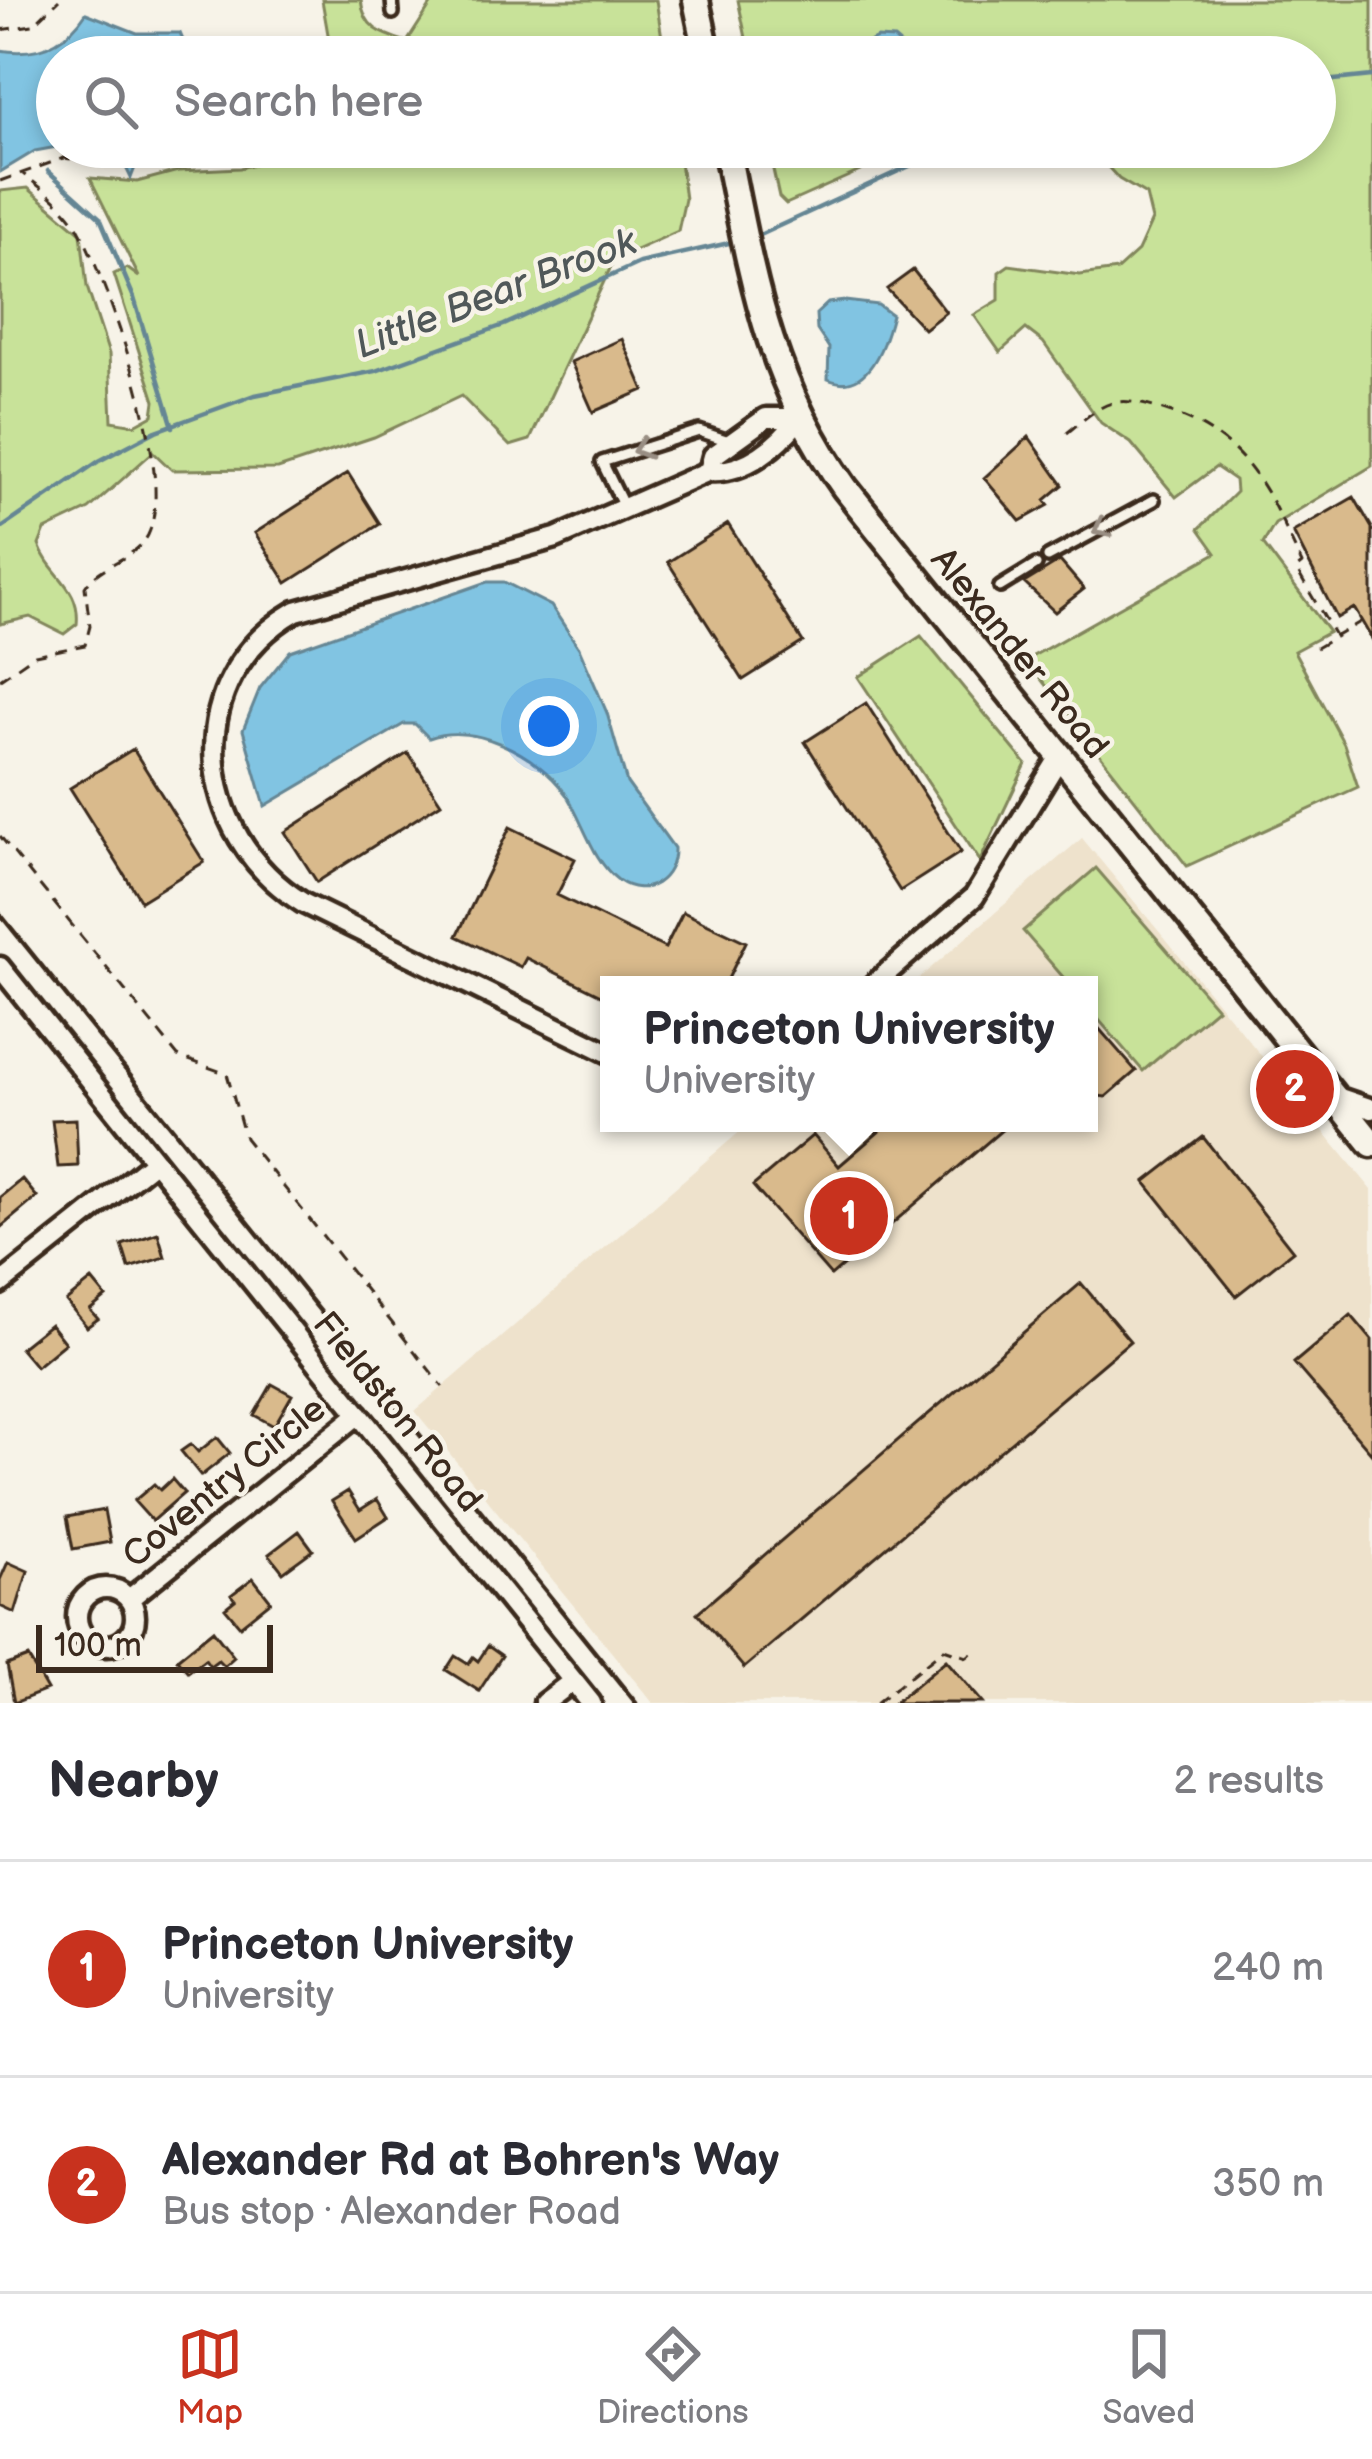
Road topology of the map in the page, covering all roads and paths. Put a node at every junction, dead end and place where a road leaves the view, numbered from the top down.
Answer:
1 (59, 0) edge
2 (392, 0) edge
3 (696, 0) edge
4 (394, 13) dead end
5 (0, 30) edge
6 (704, 36) edge
7 (41, 168) edge
8 (730, 168) edge
9 (23, 174) junction
10 (0, 182) edge
11 (799, 418) junction
12 (1067, 433) dead end
13 (732, 442) junction
14 (709, 471) junction
15 (1154, 500) dead end
16 (625, 510) junction
17 (1048, 557) dead end
18 (1036, 566) dead end
19 (1000, 587) dead end
20 (1362, 622) dead end
21 (1336, 637) junction
22 (1316, 648) dead end
23 (0, 679) edge
24 (1060, 758) junction
25 (0, 836) edge
26 (0, 967) edge
27 (883, 976) edge
28 (600, 1049) edge
29 (1334, 1096) junction
30 (1372, 1109) edge
31 (1372, 1144) edge
32 (155, 1161) junction
33 (0, 1284) edge
34 (443, 1387) dead end
35 (359, 1414) junction
36 (129, 1599) dead end
37 (975, 1650) dead end
38 (573, 1681) junction
39 (544, 1703) edge
40 (591, 1703) edge
41 (876, 1703) edge

1 - 5 path
2 - 4 lane
3 - 6 street
7 - 9 path
8 - 11 street, Alexander Road
9 - 10 path
9 - 23 path
11 - 13 street
11 - 14 street
11 - 24 street, Alexander Road
12 - 21 path
13 - 14 street
13 -> 16 lane
14 - 16 street
15 -> 17 lane
16 - 28 street
18 - 19 lane
20 - 21 path
21 - 22 path
24 - 27 street
24 - 29 street, Alexander Road
25 - 34 path
26 - 32 street, Fieldston Road
29 - 30 street
29 - 31 street, Alexander Road
32 - 33 street
32 - 35 street, Fieldston Road
35 - 36 street, Coventry Circle
35 - 38 street, Fieldston Road
37 - 41 path
38 - 39 street
38 - 40 street, Fieldston Road

